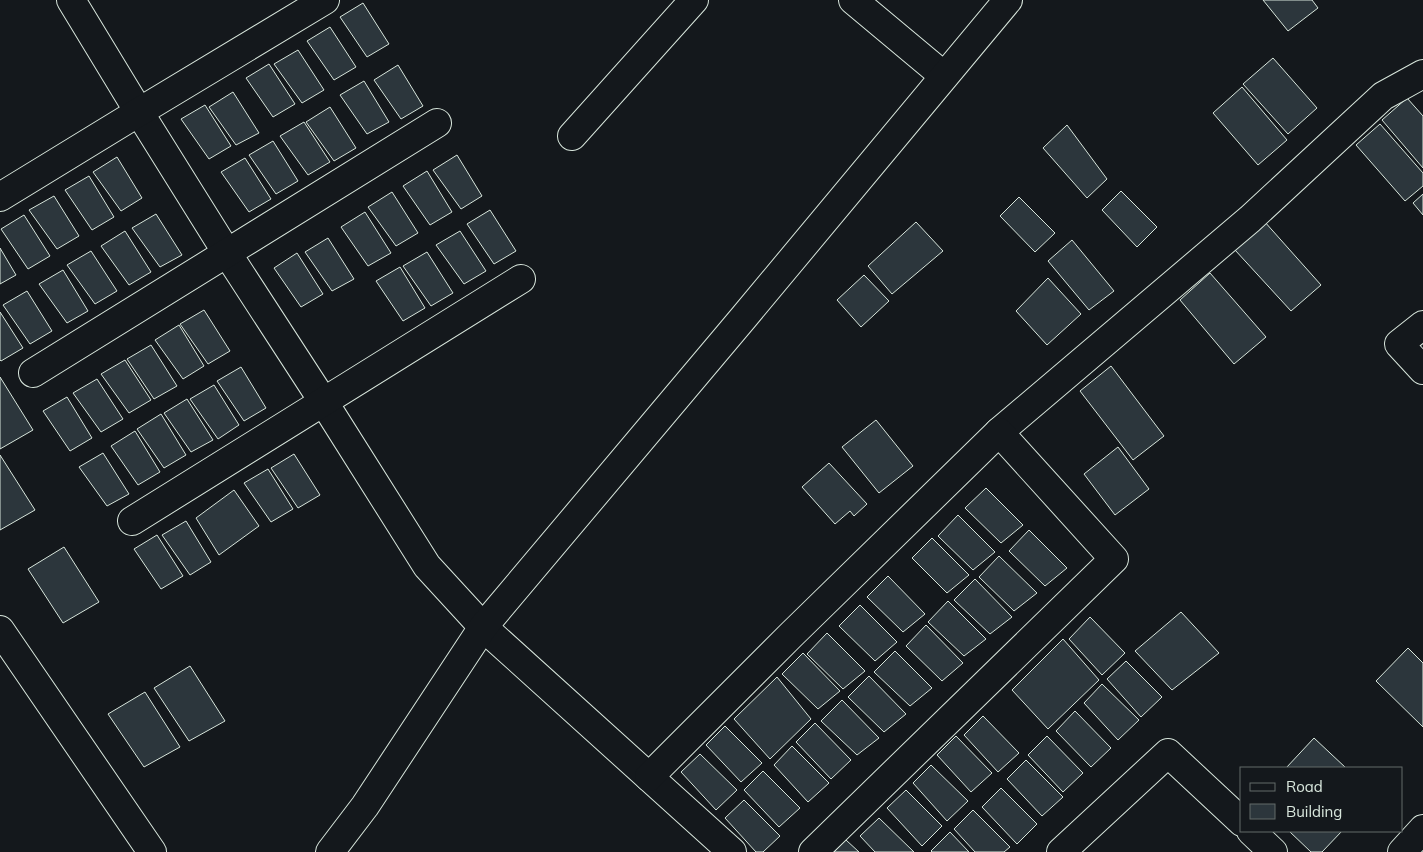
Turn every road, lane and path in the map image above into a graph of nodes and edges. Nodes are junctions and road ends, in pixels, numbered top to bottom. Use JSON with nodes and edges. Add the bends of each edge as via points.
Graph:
{"nodes":[{"id":1,"x":71,"y":0,"type":"edge"},
{"id":2,"x":325,"y":0,"type":"edge"},
{"id":3,"x":694,"y":0,"type":"edge"},
{"id":4,"x":853,"y":0,"type":"edge"},
{"id":5,"x":1008,"y":0,"type":"edge"},
{"id":6,"x":1423,"y":74,"type":"edge"},
{"id":7,"x":944,"y":76,"type":"junction"},
{"id":8,"x":139,"y":112,"type":"junction"},
{"id":9,"x":437,"y":124,"type":"dead end"},
{"id":10,"x":572,"y":136,"type":"dead end"},
{"id":11,"x":0,"y":197,"type":"edge"},
{"id":12,"x":227,"y":253,"type":"junction"},
{"id":13,"x":521,"y":279,"type":"dead end"},
{"id":14,"x":1423,"y":326,"type":"edge"},
{"id":15,"x":1423,"y":370,"type":"edge"},
{"id":16,"x":33,"y":373,"type":"dead end"},
{"id":17,"x":323,"y":401,"type":"junction"},
{"id":18,"x":999,"y":432,"type":"junction"},
{"id":19,"x":132,"y":521,"type":"dead end"},
{"id":20,"x":483,"y":627,"type":"junction"},
{"id":21,"x":0,"y":630,"type":"edge"},
{"id":22,"x":649,"y":777,"type":"junction"},
{"id":23,"x":1240,"y":820,"type":"edge"},
{"id":24,"x":1423,"y":829,"type":"edge"},
{"id":25,"x":1252,"y":832,"type":"edge"},
{"id":26,"x":152,"y":852,"type":"edge"},
{"id":27,"x":330,"y":852,"type":"edge"},
{"id":28,"x":732,"y":852,"type":"edge"},
{"id":29,"x":813,"y":852,"type":"edge"},
{"id":30,"x":1061,"y":852,"type":"edge"},
{"id":31,"x":1273,"y":852,"type":"edge"},
{"id":32,"x":1402,"y":852,"type":"edge"}],
"edges":[{"from":1,"to":8,"type":"street"},
{"from":2,"to":8,"type":"street"},
{"from":3,"to":10,"type":"street"},
{"from":4,"to":7,"type":"street"},
{"from":5,"to":7,"type":"street"},
{"from":6,"to":18,"type":"street","via":[[1382,96],[1250,219]]},
{"from":7,"to":20,"type":"street"},
{"from":8,"to":11,"type":"street"},
{"from":8,"to":12,"type":"street"},
{"from":9,"to":12,"type":"street"},
{"from":12,"to":16,"type":"street"},
{"from":12,"to":17,"type":"street"},
{"from":13,"to":17,"type":"street"},
{"from":14,"to":15,"type":"street","via":[[1399,344]]},
{"from":17,"to":19,"type":"street"},
{"from":17,"to":20,"type":"street","via":[[427,566]]},
{"from":18,"to":22,"type":"street"},
{"from":18,"to":29,"type":"street","via":[[1114,559]]},
{"from":20,"to":22,"type":"street"},
{"from":20,"to":27,"type":"street","via":[[365,806]]},
{"from":21,"to":26,"type":"street"},
{"from":22,"to":28,"type":"street"},
{"from":23,"to":30,"type":"street","via":[[1168,753]]},
{"from":24,"to":32,"type":"street"},
{"from":25,"to":31,"type":"street"}]}
